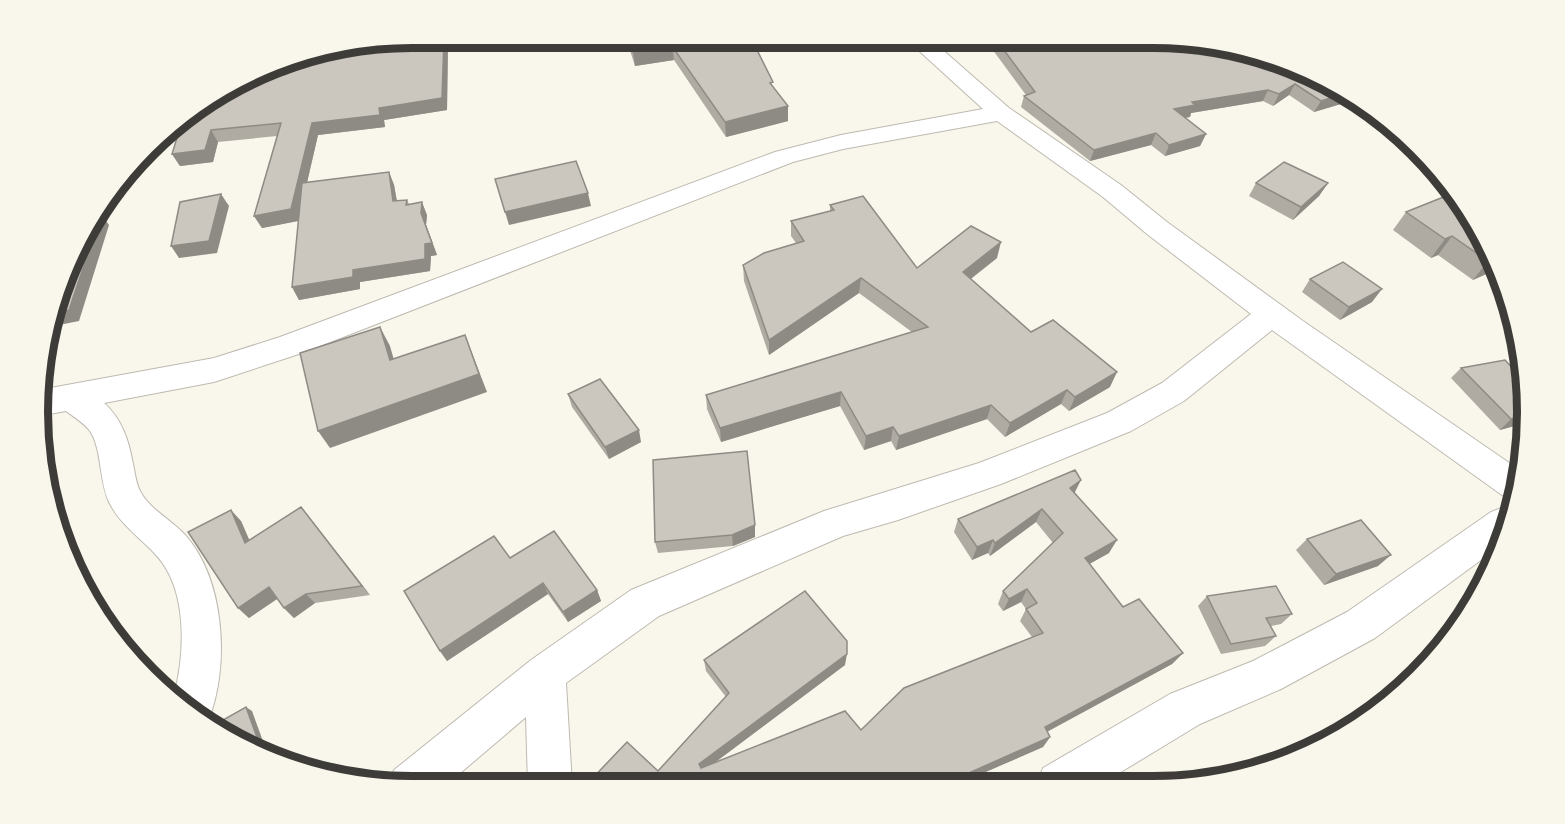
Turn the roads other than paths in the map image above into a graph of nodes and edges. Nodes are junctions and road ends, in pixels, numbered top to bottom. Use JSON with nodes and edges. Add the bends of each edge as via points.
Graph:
{"nodes":[{"id":1,"x":927,"y":48,"type":"edge"},
{"id":2,"x":1001,"y":113,"type":"junction"},
{"id":3,"x":1272,"y":314,"type":"junction"},
{"id":4,"x":58,"y":400,"type":"edge"},
{"id":5,"x":1510,"y":482,"type":"edge"},
{"id":6,"x":1499,"y":527,"type":"edge"},
{"id":7,"x":545,"y":674,"type":"junction"},
{"id":8,"x":194,"y":703,"type":"edge"},
{"id":9,"x":422,"y":776,"type":"edge"},
{"id":10,"x":550,"y":776,"type":"edge"},
{"id":11,"x":1072,"y":776,"type":"edge"}],
"edges":[{"from":1,"to":2,"type":"street"},
{"from":2,"to":3,"type":"street","via":[[1112,191]]},
{"from":2,"to":4,"type":"street","via":[[841,142],[784,157],[291,345],[214,370]]},
{"from":3,"to":5,"type":"street"},
{"from":3,"to":7,"type":"street","via":[[1173,392],[1119,422],[989,474],[837,522],[645,603]]},
{"from":4,"to":8,"type":"street","via":[[104,425],[126,499],[177,552],[191,579],[202,640],[200,680]]},
{"from":6,"to":11,"type":"street","via":[[1361,625],[1267,675],[1185,709]]},
{"from":7,"to":9,"type":"street"},
{"from":7,"to":10,"type":"street"}]}
